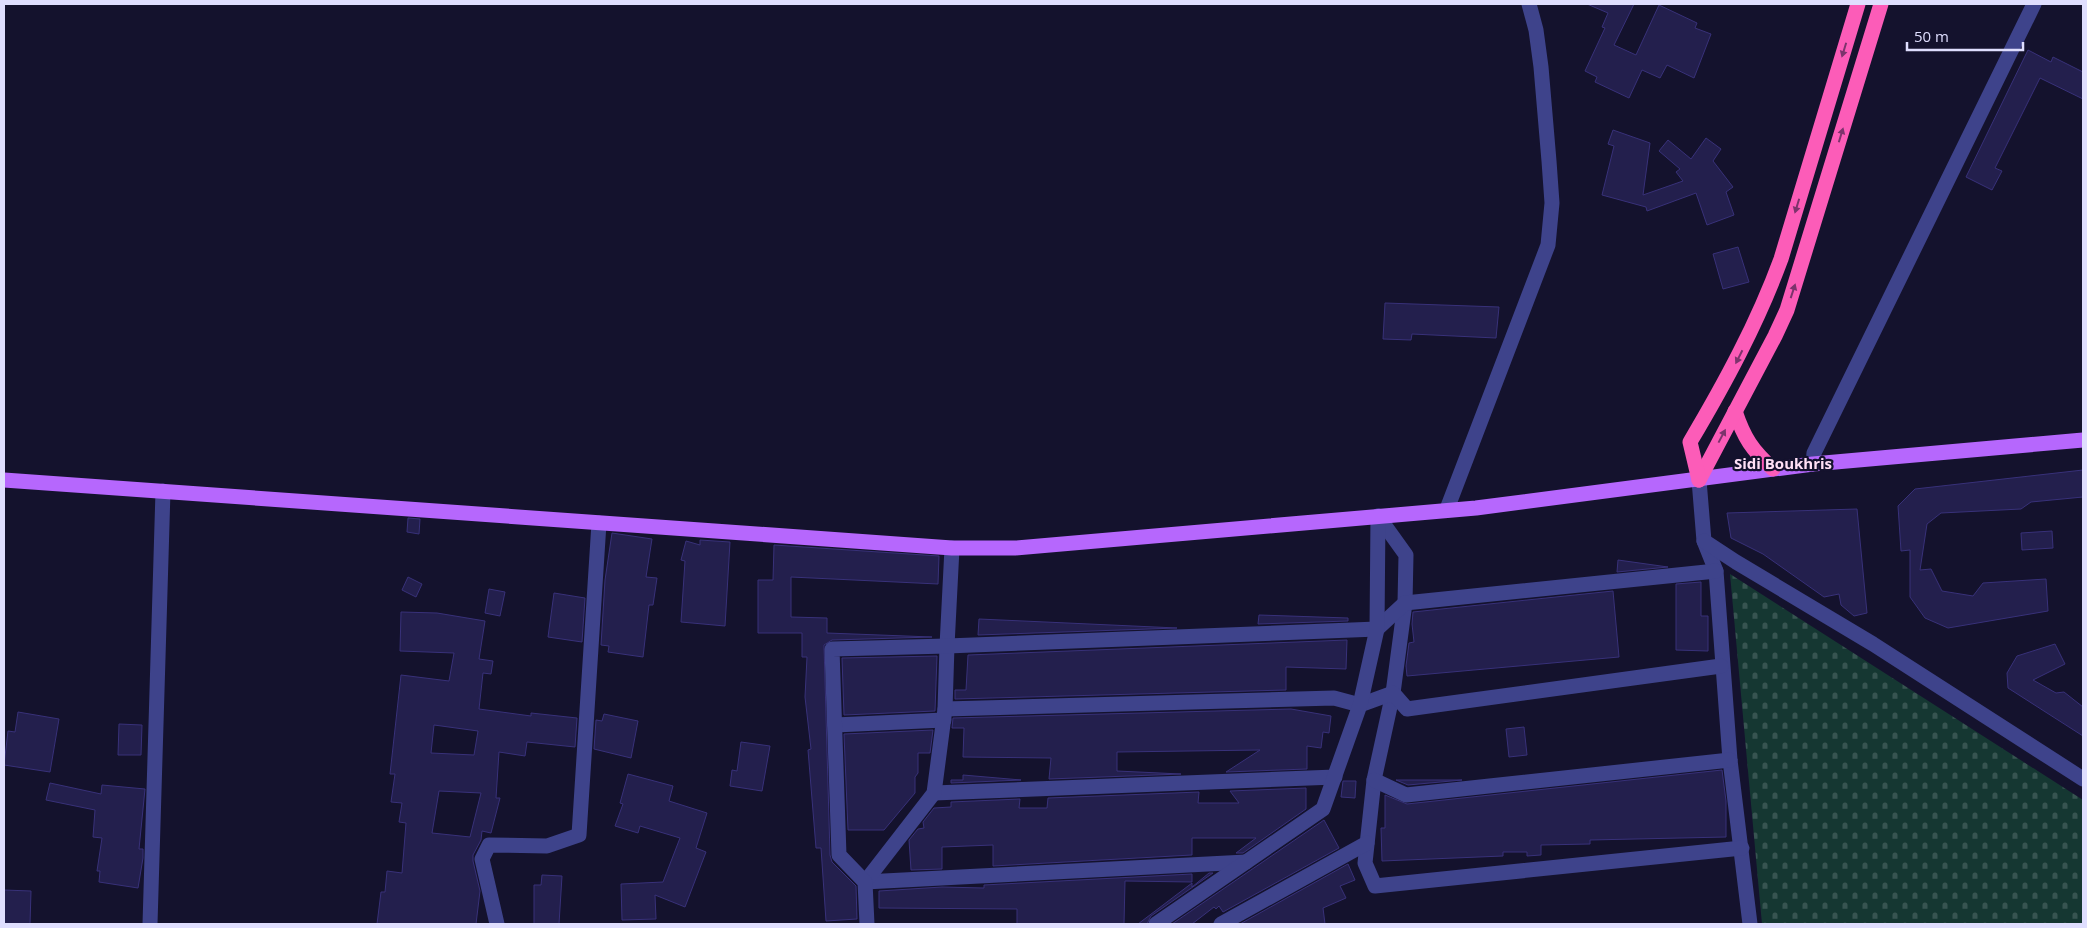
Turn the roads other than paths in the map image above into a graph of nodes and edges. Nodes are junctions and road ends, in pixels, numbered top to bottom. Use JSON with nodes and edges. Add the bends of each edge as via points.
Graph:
{"nodes":[{"id":1,"x":1528,"y":4,"type":"edge"},
{"id":2,"x":1858,"y":4,"type":"edge"},
{"id":3,"x":1881,"y":4,"type":"edge"},
{"id":4,"x":2034,"y":4,"type":"edge"},
{"id":5,"x":1735,"y":411,"type":"junction"},
{"id":6,"x":2083,"y":440,"type":"edge"},
{"id":7,"x":1813,"y":464,"type":"junction"},
{"id":8,"x":1773,"y":469,"type":"junction"},
{"id":9,"x":4,"y":480,"type":"edge"},
{"id":10,"x":1699,"y":480,"type":"junction"},
{"id":11,"x":163,"y":491,"type":"junction"},
{"id":12,"x":1447,"y":509,"type":"junction"},
{"id":13,"x":1378,"y":516,"type":"junction"},
{"id":14,"x":599,"y":523,"type":"junction"},
{"id":15,"x":1704,"y":541,"type":"junction"},
{"id":16,"x":952,"y":548,"type":"junction"},
{"id":17,"x":1716,"y":571,"type":"junction"},
{"id":18,"x":1405,"y":603,"type":"junction"},
{"id":19,"x":1376,"y":629,"type":"junction"},
{"id":20,"x":946,"y":646,"type":"junction"},
{"id":21,"x":1721,"y":666,"type":"junction"},
{"id":22,"x":1393,"y":693,"type":"junction"},
{"id":23,"x":1360,"y":705,"type":"junction"},
{"id":24,"x":945,"y":714,"type":"junction"},
{"id":25,"x":835,"y":725,"type":"junction"},
{"id":26,"x":1730,"y":760,"type":"junction"},
{"id":27,"x":1334,"y":777,"type":"junction"},
{"id":28,"x":2083,"y":779,"type":"edge"},
{"id":29,"x":1374,"y":780,"type":"junction"},
{"id":30,"x":934,"y":793,"type":"junction"},
{"id":31,"x":1367,"y":843,"type":"junction"},
{"id":32,"x":1742,"y":848,"type":"junction"},
{"id":33,"x":1246,"y":862,"type":"junction"},
{"id":34,"x":865,"y":882,"type":"junction"},
{"id":35,"x":150,"y":924,"type":"edge"},
{"id":36,"x":497,"y":924,"type":"edge"},
{"id":37,"x":867,"y":924,"type":"edge"},
{"id":38,"x":1156,"y":924,"type":"edge"},
{"id":39,"x":1221,"y":924,"type":"edge"},
{"id":40,"x":1750,"y":924,"type":"edge"}],
"edges":[{"from":1,"to":12,"type":"street","via":[[1536,30],[1541,67],[1550,169],[1552,203],[1548,245]]},
{"from":2,"to":10,"type":"highway","one_way":true,"via":[[1766,300],[1739,357],[1690,442]]},
{"from":5,"to":3,"type":"highway","one_way":true,"via":[[1787,310]]},
{"from":4,"to":7,"type":"street","via":[[1814,454]]},
{"from":5,"to":8,"type":"highway","via":[[1746,440]]},
{"from":10,"to":5,"type":"highway","one_way":true},
{"from":6,"to":7,"type":"main road"},
{"from":7,"to":8,"type":"main road"},
{"from":8,"to":10,"type":"main road"},
{"from":9,"to":11,"type":"main road"},
{"from":10,"to":12,"type":"main road"},
{"from":10,"to":15,"type":"street"},
{"from":11,"to":14,"type":"main road"},
{"from":11,"to":35,"type":"street"},
{"from":12,"to":13,"type":"main road"},
{"from":13,"to":16,"type":"main road","via":[[1015,548]]},
{"from":13,"to":18,"type":"street","via":[[1406,555]]},
{"from":13,"to":19,"type":"street"},
{"from":14,"to":16,"type":"main road"},
{"from":14,"to":36,"type":"street","via":[[579,835],[548,846],[488,845],[482,859]]},
{"from":15,"to":17,"type":"street"},
{"from":15,"to":28,"type":"street","via":[[1873,644]]},
{"from":16,"to":20,"type":"street"},
{"from":17,"to":18,"type":"street"},
{"from":17,"to":21,"type":"street"},
{"from":18,"to":19,"type":"street"},
{"from":18,"to":22,"type":"street"},
{"from":19,"to":20,"type":"street"},
{"from":19,"to":23,"type":"street"},
{"from":20,"to":24,"type":"street"},
{"from":20,"to":25,"type":"street","via":[[832,649]]},
{"from":21,"to":22,"type":"street","via":[[1407,709]]},
{"from":21,"to":26,"type":"street"},
{"from":22,"to":23,"type":"street"},
{"from":22,"to":29,"type":"street"},
{"from":23,"to":24,"type":"street","via":[[1334,698]]},
{"from":23,"to":27,"type":"street"},
{"from":24,"to":25,"type":"street"},
{"from":24,"to":30,"type":"street"},
{"from":25,"to":34,"type":"street","via":[[839,855]]},
{"from":26,"to":29,"type":"street","via":[[1406,795]]},
{"from":26,"to":32,"type":"street"},
{"from":27,"to":30,"type":"street"},
{"from":27,"to":33,"type":"street","via":[[1323,809]]},
{"from":29,"to":31,"type":"street"},
{"from":30,"to":34,"type":"street"},
{"from":31,"to":32,"type":"street","via":[[1365,863],[1375,886]]},
{"from":31,"to":39,"type":"street"},
{"from":32,"to":40,"type":"street"},
{"from":33,"to":34,"type":"street"},
{"from":33,"to":38,"type":"street"},
{"from":34,"to":37,"type":"street"}]}
